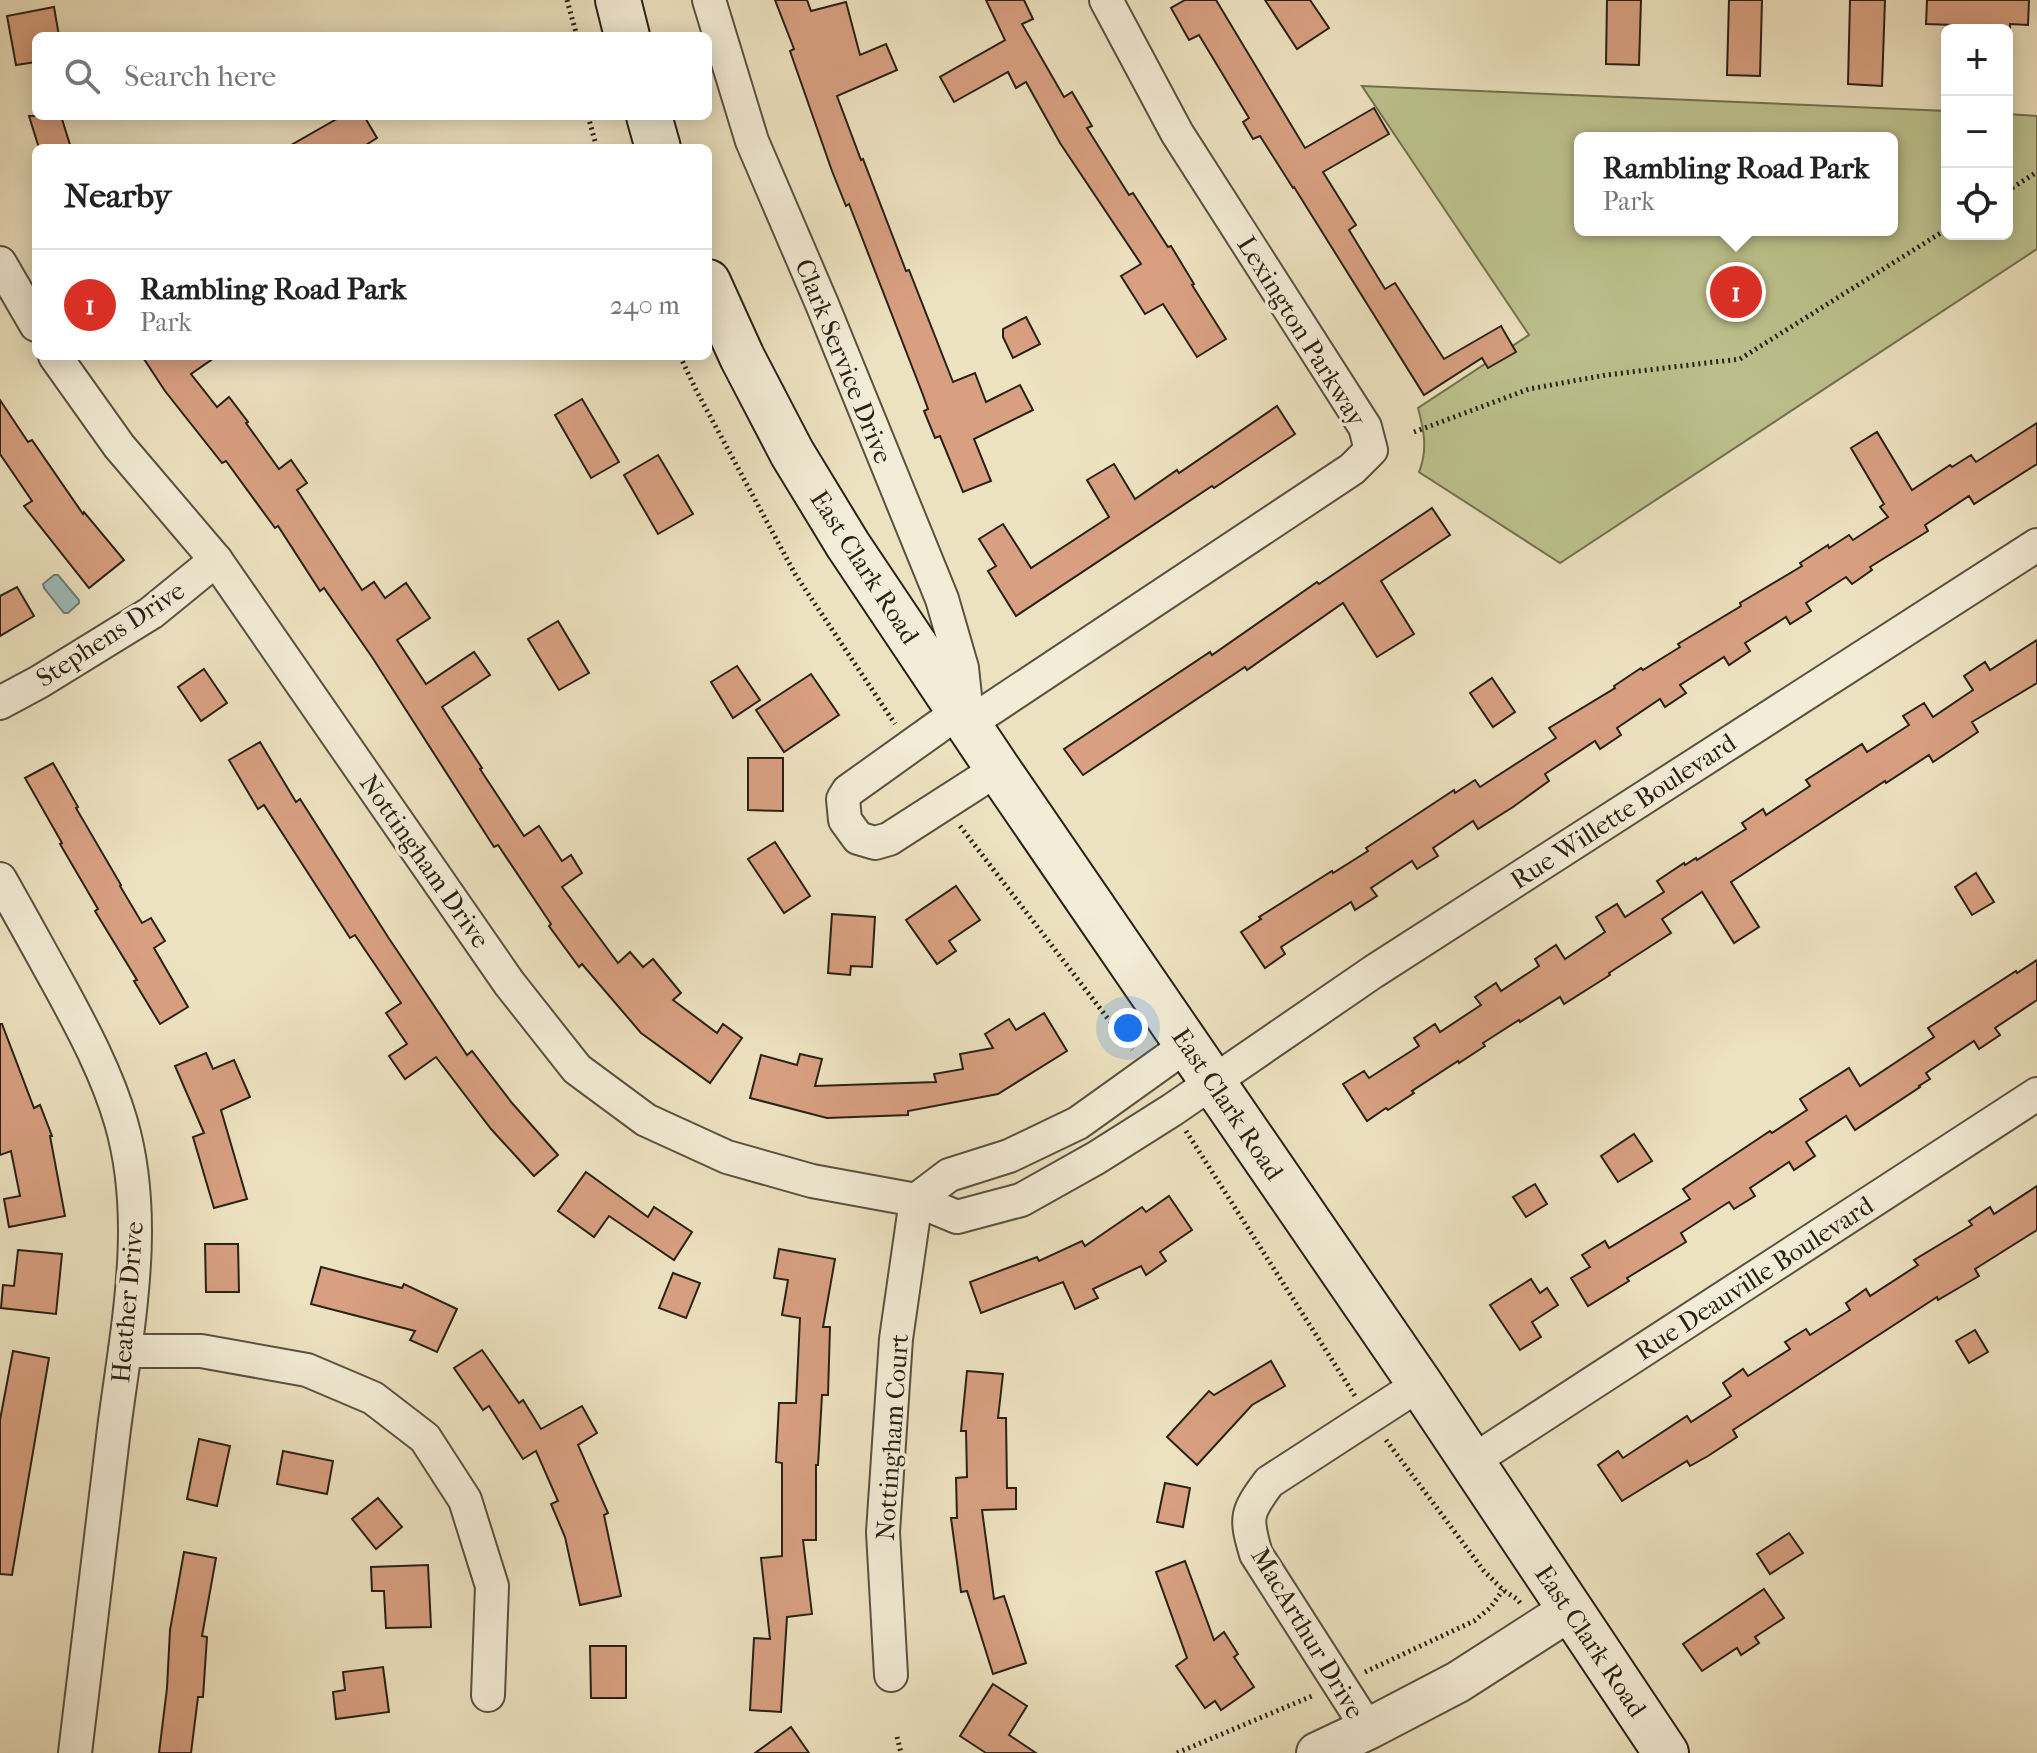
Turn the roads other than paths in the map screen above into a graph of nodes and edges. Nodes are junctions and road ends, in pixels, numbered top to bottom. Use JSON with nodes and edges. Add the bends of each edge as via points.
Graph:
{"nodes":[{"id":1,"x":618,"y":0,"type":"edge"},
{"id":2,"x":709,"y":0,"type":"edge"},
{"id":3,"x":1106,"y":0,"type":"edge"},
{"id":4,"x":626,"y":32,"type":"edge"},
{"id":5,"x":650,"y":120,"type":"edge"},
{"id":6,"x":657,"y":144,"type":"edge"},
{"id":7,"x":2,"y":272,"type":"edge"},
{"id":8,"x":712,"y":291,"type":"edge"},
{"id":9,"x":32,"y":319,"type":"edge"},
{"id":10,"x":58,"y":360,"type":"edge"},
{"id":11,"x":2037,"y":545,"type":"edge"},
{"id":12,"x":216,"y":560,"type":"junction"},
{"id":13,"x":0,"y":703,"type":"edge"},
{"id":14,"x":964,"y":718,"type":"junction"},
{"id":15,"x":998,"y":769,"type":"junction"},
{"id":16,"x":0,"y":879,"type":"edge"},
{"id":17,"x":1187,"y":1045,"type":"junction"},
{"id":18,"x":1213,"y":1083,"type":"junction"},
{"id":19,"x":2037,"y":1094,"type":"edge"},
{"id":20,"x":916,"y":1200,"type":"junction"},
{"id":21,"x":125,"y":1351,"type":"junction"},
{"id":22,"x":1420,"y":1384,"type":"junction"},
{"id":23,"x":1471,"y":1462,"type":"junction"},
{"id":24,"x":1570,"y":1610,"type":"junction"},
{"id":25,"x":891,"y":1675,"type":"dead end"},
{"id":26,"x":488,"y":1695,"type":"dead end"},
{"id":27,"x":1368,"y":1729,"type":"junction"},
{"id":28,"x":75,"y":1753,"type":"edge"},
{"id":29,"x":1317,"y":1753,"type":"edge"},
{"id":30,"x":1666,"y":1753,"type":"edge"}],
"edges":[{"from":1,"to":4,"type":"main road"},
{"from":2,"to":14,"type":"street","name":"Clark Service Drive","via":[[752,141],[942,599],[962,668]]},
{"from":3,"to":14,"type":"street","name":"Lexington Parkway","via":[[1177,133],[1365,427],[1371,450],[1352,469]]},
{"from":5,"to":6,"type":"main road"},
{"from":7,"to":9,"type":"street"},
{"from":8,"to":14,"type":"main road","name":"East Clark Road","via":[[792,453]]},
{"from":10,"to":12,"type":"street","name":"Nottingham Drive","via":[[119,446]]},
{"from":11,"to":18,"type":"street","name":"Rue Willette Boulevard","via":[[1373,972]]},
{"from":12,"to":13,"type":"street","name":"Stephens Drive","via":[[151,613]]},
{"from":12,"to":20,"type":"street","name":"Nottingham Drive","via":[[509,983],[577,1069],[646,1120],[727,1157],[812,1181]]},
{"from":14,"to":15,"type":"main road","name":"East Clark Road"},
{"from":14,"to":15,"type":"street","via":[[848,791],[843,799],[845,820],[858,838],[875,843],[889,839]]},
{"from":15,"to":17,"type":"main road","name":"East Clark Road"},
{"from":16,"to":21,"type":"street","name":"Heather Drive","via":[[83,1029],[122,1125],[135,1212]]},
{"from":17,"to":18,"type":"main road","name":"East Clark Road"},
{"from":17,"to":20,"type":"street","via":[[1078,1123],[1009,1156],[949,1175]]},
{"from":18,"to":20,"type":"street","name":"Nottingham Drive","via":[[1021,1200],[957,1217]]},
{"from":18,"to":22,"type":"main road","name":"East Clark Road"},
{"from":19,"to":23,"type":"street","name":"Rue Deauville Boulevard"},
{"from":20,"to":25,"type":"street","name":"Nottingham Court","via":[[896,1339],[883,1532]]},
{"from":21,"to":26,"type":"street","via":[[201,1351],[307,1370],[373,1398],[425,1438],[465,1500],[492,1586]]},
{"from":21,"to":28,"type":"street","name":"Heather Drive"},
{"from":22,"to":23,"type":"main road","name":"East Clark Road"},
{"from":22,"to":27,"type":"street","name":"MacArthur Drive","via":[[1269,1482],[1252,1504],[1248,1528],[1256,1554]]},
{"from":23,"to":24,"type":"main road","name":"East Clark Road"},
{"from":24,"to":27,"type":"street","via":[[1458,1682]]},
{"from":24,"to":30,"type":"main road","name":"East Clark Road"},
{"from":27,"to":29,"type":"street"}]}
